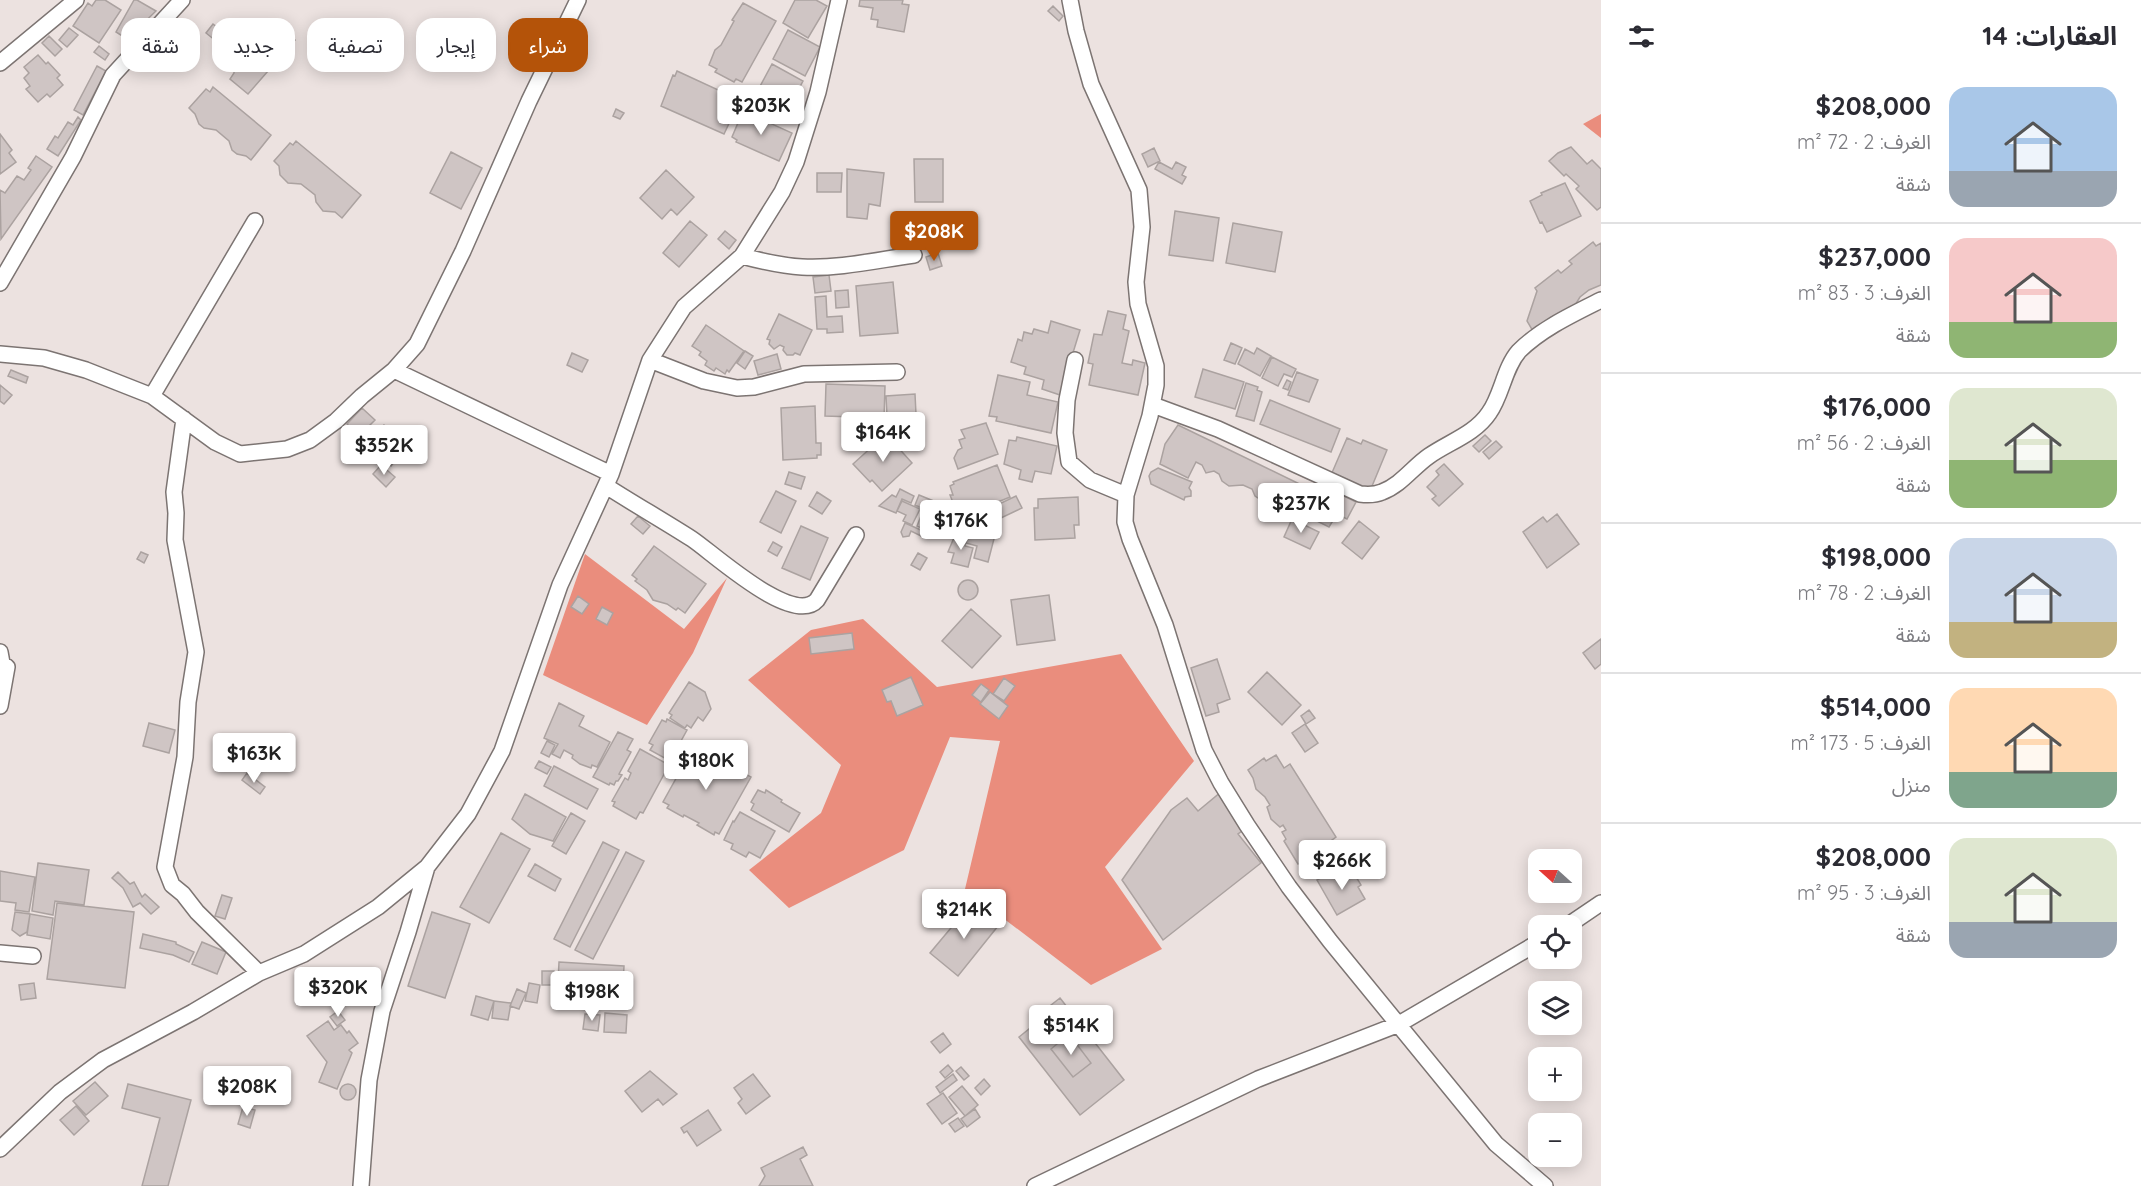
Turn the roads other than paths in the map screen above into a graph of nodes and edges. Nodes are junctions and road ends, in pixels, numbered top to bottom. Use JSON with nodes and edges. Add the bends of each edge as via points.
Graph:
{"nodes":[{"id":1,"x":76,"y":0,"type":"edge"},
{"id":2,"x":182,"y":0,"type":"edge"},
{"id":3,"x":578,"y":0,"type":"edge"},
{"id":4,"x":839,"y":0,"type":"edge"},
{"id":5,"x":1070,"y":0,"type":"edge"},
{"id":6,"x":0,"y":63,"type":"edge"},
{"id":7,"x":255,"y":221,"type":"dead end"},
{"id":8,"x":914,"y":255,"type":"dead end"},
{"id":9,"x":742,"y":256,"type":"junction"},
{"id":10,"x":0,"y":283,"type":"edge"},
{"id":11,"x":1601,"y":300,"type":"edge"},
{"id":12,"x":0,"y":354,"type":"edge"},
{"id":13,"x":650,"y":360,"type":"junction"},
{"id":14,"x":1076,"y":360,"type":"dead end"},
{"id":15,"x":394,"y":370,"type":"junction"},
{"id":16,"x":897,"y":372,"type":"dead end"},
{"id":17,"x":152,"y":396,"type":"junction"},
{"id":18,"x":1153,"y":405,"type":"junction"},
{"id":19,"x":184,"y":419,"type":"junction"},
{"id":20,"x":609,"y":480,"type":"junction"},
{"id":21,"x":1126,"y":495,"type":"junction"},
{"id":22,"x":856,"y":535,"type":"dead end"},
{"id":23,"x":1,"y":659,"type":"edge"},
{"id":24,"x":0,"y":706,"type":"edge"},
{"id":25,"x":427,"y":867,"type":"junction"},
{"id":26,"x":1601,"y":903,"type":"edge"},
{"id":27,"x":1582,"y":916,"type":"edge"},
{"id":28,"x":1528,"y":948,"type":"edge"},
{"id":29,"x":0,"y":953,"type":"edge"},
{"id":30,"x":33,"y":956,"type":"dead end"},
{"id":31,"x":259,"y":973,"type":"junction"},
{"id":32,"x":1399,"y":1024,"type":"junction"},
{"id":33,"x":0,"y":1149,"type":"edge"},
{"id":34,"x":361,"y":1186,"type":"edge"},
{"id":35,"x":1035,"y":1186,"type":"edge"},
{"id":36,"x":1545,"y":1186,"type":"edge"}],
"edges":[{"from":1,"to":6,"type":"street"},
{"from":2,"to":10,"type":"street","via":[[114,75]]},
{"from":3,"to":15,"type":"street","via":[[433,313],[417,344]]},
{"from":4,"to":9,"type":"street","via":[[818,92],[796,162]]},
{"from":5,"to":18,"type":"street","via":[[1091,84],[1139,189],[1142,227],[1136,282],[1138,304],[1156,366]]},
{"from":7,"to":17,"type":"street"},
{"from":8,"to":9,"type":"street","via":[[802,267]]},
{"from":9,"to":13,"type":"street","via":[[684,308]]},
{"from":11,"to":18,"type":"street","via":[[1556,324],[1517,354],[1488,416],[1475,428],[1432,454],[1396,485],[1371,495],[1360,494],[1218,429]]},
{"from":12,"to":17,"type":"street","via":[[44,358]]},
{"from":13,"to":16,"type":"street","via":[[704,381],[737,388],[804,374]]},
{"from":13,"to":20,"type":"street"},
{"from":14,"to":21,"type":"street","via":[[1067,400],[1065,433],[1069,462],[1090,480]]},
{"from":15,"to":19,"type":"street","via":[[319,434],[287,449],[240,454],[215,442]]},
{"from":15,"to":20,"type":"street"},
{"from":17,"to":19,"type":"street"},
{"from":18,"to":21,"type":"street"},
{"from":19,"to":31,"type":"street","via":[[174,492],[174,540],[196,652],[185,757],[165,867],[172,885]]},
{"from":20,"to":22,"type":"street","via":[[761,591],[805,606],[817,600]]},
{"from":20,"to":25,"type":"street","via":[[560,585],[502,752],[468,814]]},
{"from":21,"to":32,"type":"street","via":[[1125,522],[1130,539],[1165,625],[1204,750],[1221,783],[1289,887]]},
{"from":23,"to":24,"type":"street","via":[[7,674]]},
{"from":25,"to":31,"type":"street","via":[[350,925],[304,954]]},
{"from":25,"to":34,"type":"street","via":[[382,1011],[369,1080]]},
{"from":26,"to":27,"type":"street"},
{"from":28,"to":32,"type":"street"},
{"from":29,"to":30,"type":"street"},
{"from":31,"to":33,"type":"street","via":[[94,1066],[60,1092]]},
{"from":32,"to":35,"type":"street","via":[[1258,1079]]},
{"from":32,"to":36,"type":"street","via":[[1496,1144]]}]}
